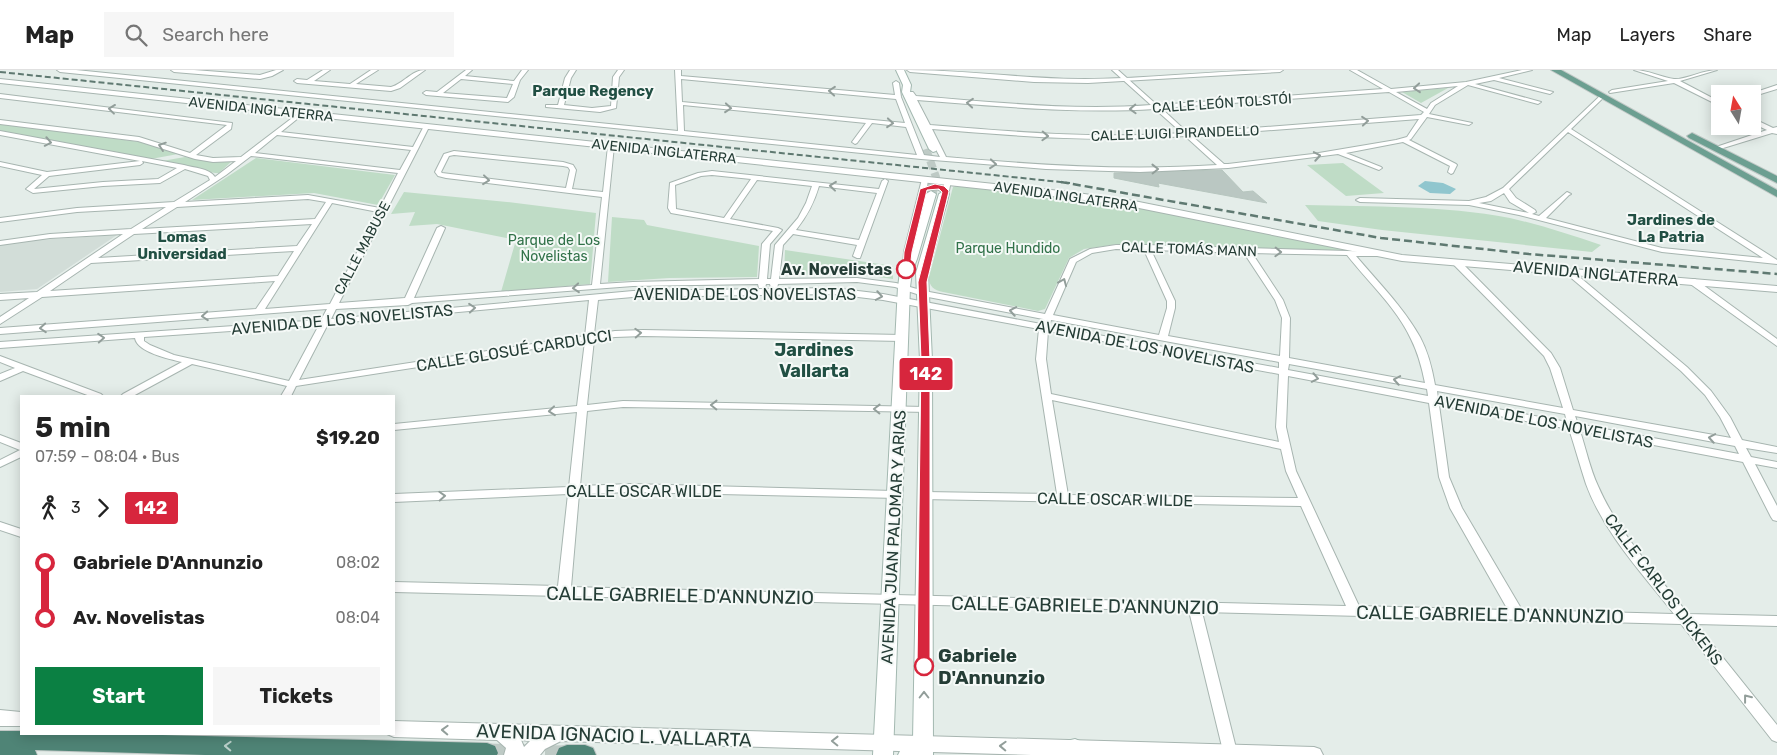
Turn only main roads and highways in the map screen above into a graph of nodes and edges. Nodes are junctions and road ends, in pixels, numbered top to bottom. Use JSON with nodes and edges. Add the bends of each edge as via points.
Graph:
{"nodes":[{"id":1,"x":900,"y":70,"type":"edge"},
{"id":2,"x":1555,"y":70,"type":"edge"},
{"id":3,"x":1567,"y":70,"type":"edge"},
{"id":4,"x":1573,"y":70,"type":"edge"},
{"id":5,"x":895,"y":80,"type":"road end"},
{"id":6,"x":1612,"y":92,"type":"junction"},
{"id":7,"x":1655,"y":126,"type":"junction"},
{"id":8,"x":1671,"y":126,"type":"junction"},
{"id":9,"x":1777,"y":180,"type":"edge"},
{"id":10,"x":1777,"y":186,"type":"edge"},
{"id":11,"x":927,"y":192,"type":"tunnel mouth"},
{"id":12,"x":945,"y":192,"type":"tunnel mouth"},
{"id":13,"x":1777,"y":194,"type":"edge"},
{"id":14,"x":1777,"y":199,"type":"edge"},
{"id":15,"x":0,"y":740,"type":"edge"},
{"id":16,"x":563,"y":744,"type":"edge"},
{"id":17,"x":884,"y":749,"type":"edge"},
{"id":18,"x":1087,"y":750,"type":"edge"},
{"id":19,"x":918,"y":751,"type":"edge"},
{"id":20,"x":487,"y":753,"type":"dead end"},
{"id":21,"x":0,"y":754,"type":"edge"},
{"id":22,"x":26,"y":755,"type":"edge"},
{"id":23,"x":585,"y":755,"type":"edge"},
{"id":24,"x":1040,"y":755,"type":"edge"}],
"edges":[{"from":1,"to":5,"type":"main road","via":[[928,151]]},
{"from":2,"to":7,"type":"main road"},
{"from":3,"to":6,"type":"main road"},
{"from":4,"to":6,"type":"main road"},
{"from":6,"to":8,"type":"main road"},
{"from":7,"to":13,"type":"main road"},
{"from":7,"to":14,"type":"main road"},
{"from":8,"to":9,"type":"main road"},
{"from":8,"to":10,"type":"main road"},
{"from":11,"to":17,"type":"main road","name":"AVENIDA JUAN PALOMAR Y ARIAS","via":[[912,259],[906,272],[904,294]]},
{"from":19,"to":12,"type":"main road","name":"AVENIDA JUAN PALOMAR Y ARIAS","one_way":true,"via":[[926,410],[923,265]]},
{"from":20,"to":15,"type":"highway","name":"AVENIDA IGNACIO L. VALLARTA","one_way":true},
{"from":16,"to":23,"type":"highway","name":"AVENIDA IGNACIO L. VALLARTA"},
{"from":18,"to":24,"type":"main road"},
{"from":21,"to":22,"type":"highway"}]}
